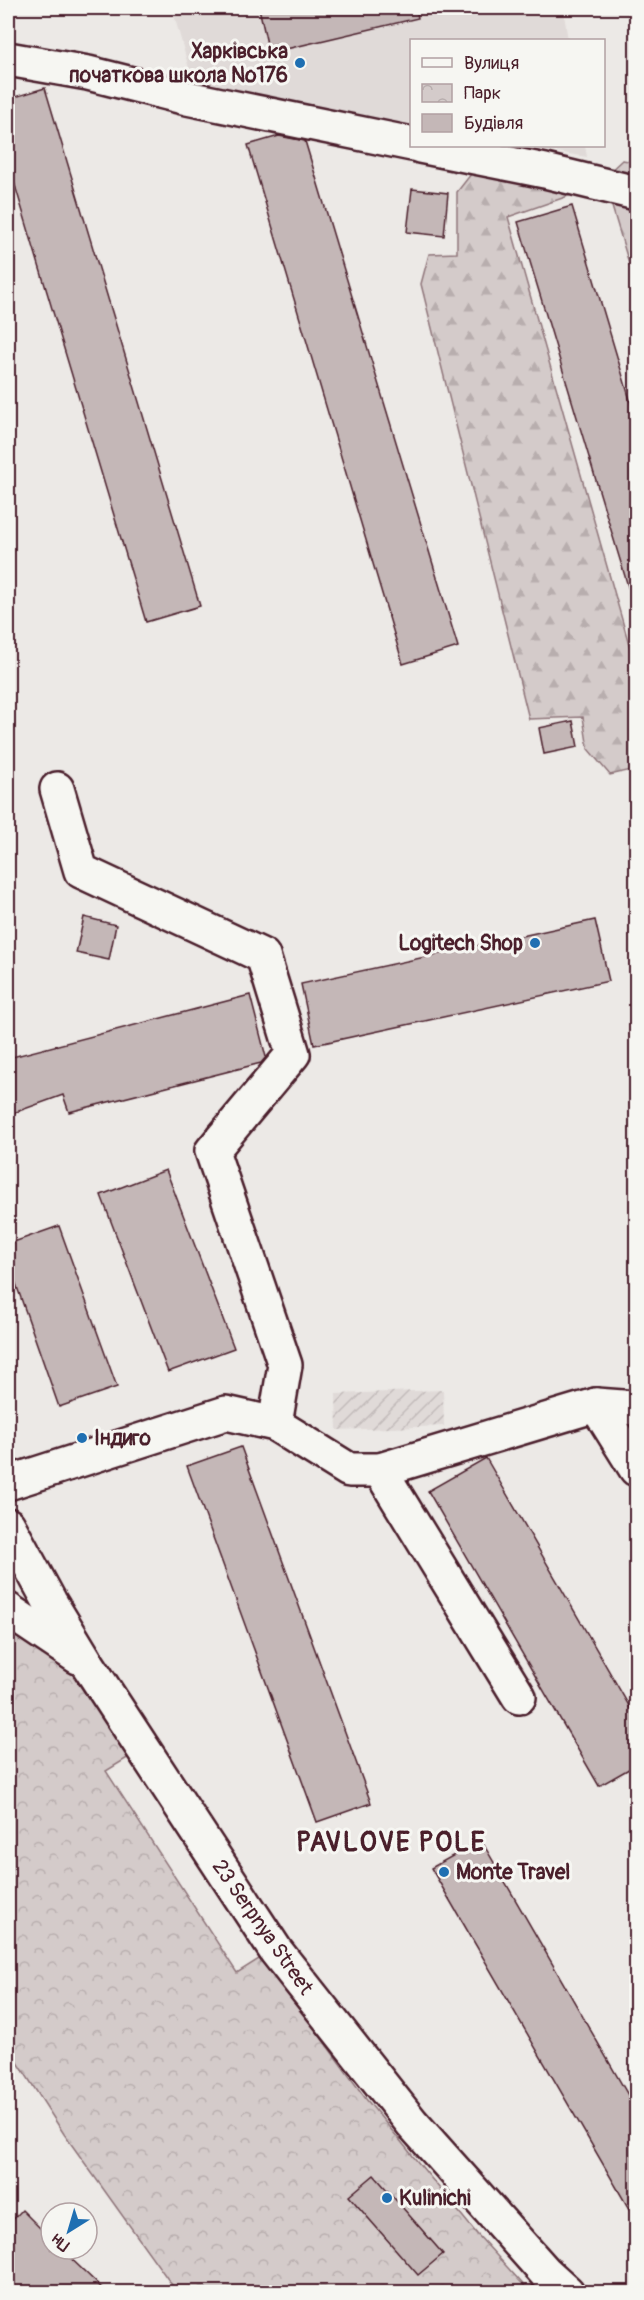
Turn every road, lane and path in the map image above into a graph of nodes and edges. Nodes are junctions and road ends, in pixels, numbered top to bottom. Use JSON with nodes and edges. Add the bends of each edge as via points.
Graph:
{"nodes":[{"id":1,"x":8,"y":59,"type":"edge"},
{"id":2,"x":410,"y":144,"type":"edge"},
{"id":3,"x":425,"y":147,"type":"edge"},
{"id":4,"x":636,"y":193,"type":"edge"},
{"id":5,"x":57,"y":789,"type":"dead end"},
{"id":6,"x":597,"y":1406,"type":"junction"},
{"id":7,"x":636,"y":1408,"type":"edge"},
{"id":8,"x":275,"y":1424,"type":"junction"},
{"id":9,"x":636,"y":1469,"type":"edge"},
{"id":10,"x":380,"y":1470,"type":"junction"},
{"id":11,"x":8,"y":1483,"type":"edge"},
{"id":12,"x":8,"y":1525,"type":"edge"},
{"id":13,"x":8,"y":1610,"type":"edge"},
{"id":14,"x":87,"y":1663,"type":"junction"},
{"id":15,"x":519,"y":1697,"type":"dead end"},
{"id":16,"x":567,"y":2292,"type":"edge"}],
"edges":[{"from":1,"to":2,"type":"street"},
{"from":3,"to":4,"type":"street"},
{"from":5,"to":8,"type":"street","via":[[81,871],[263,956],[293,1054],[212,1151],[285,1365]]},
{"from":6,"to":7,"type":"street"},
{"from":6,"to":9,"type":"street"},
{"from":6,"to":10,"type":"street"},
{"from":8,"to":10,"type":"street","via":[[349,1470]]},
{"from":8,"to":11,"type":"street","via":[[226,1413]]},
{"from":10,"to":15,"type":"street"},
{"from":12,"to":14,"type":"street","name":"23 Serpnya Street"},
{"from":13,"to":14,"type":"street"},
{"from":14,"to":16,"type":"street","name":"23 Serpnya Street","via":[[276,1951],[412,2123]]}]}
